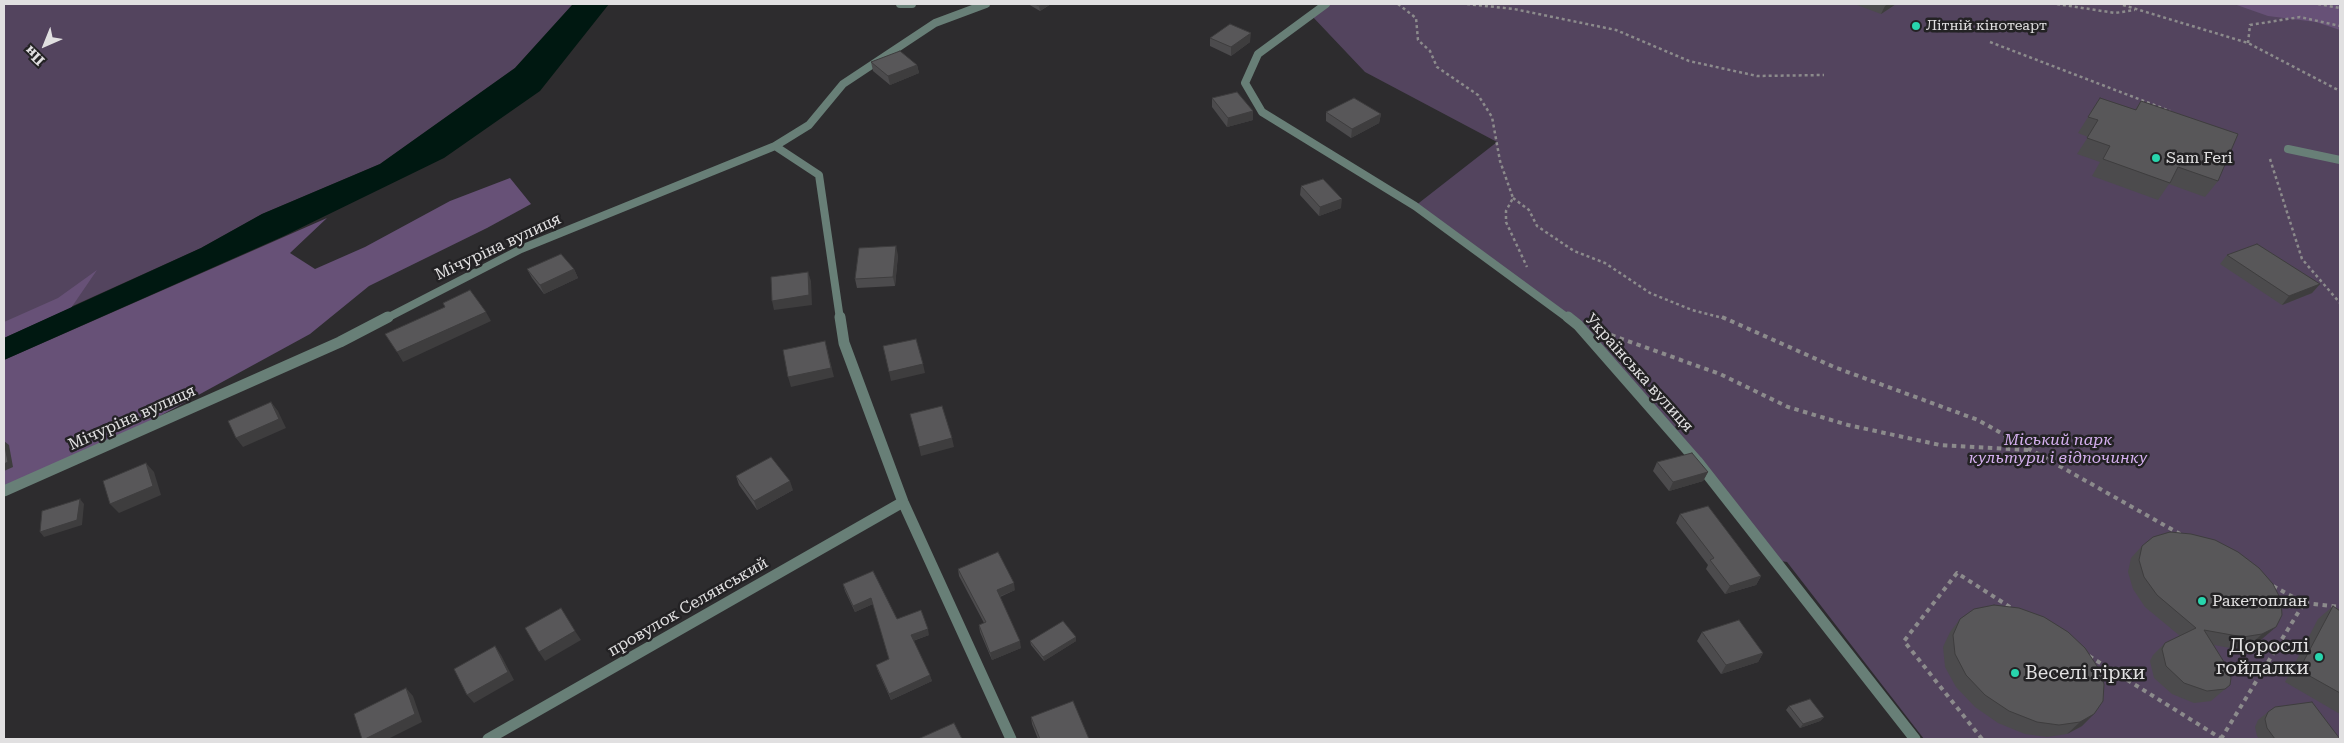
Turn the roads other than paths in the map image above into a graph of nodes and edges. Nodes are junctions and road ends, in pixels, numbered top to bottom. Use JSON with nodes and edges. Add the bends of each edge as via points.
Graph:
{"nodes":[{"id":1,"x":900,"y":4,"type":"edge"},
{"id":2,"x":912,"y":4,"type":"edge"},
{"id":3,"x":986,"y":4,"type":"edge"},
{"id":4,"x":1326,"y":4,"type":"edge"},
{"id":5,"x":776,"y":146,"type":"junction"},
{"id":6,"x":2288,"y":149,"type":"dead end"},
{"id":7,"x":2340,"y":160,"type":"edge"},
{"id":8,"x":4,"y":490,"type":"edge"},
{"id":9,"x":903,"y":502,"type":"junction"},
{"id":10,"x":488,"y":739,"type":"edge"},
{"id":11,"x":1011,"y":739,"type":"edge"},
{"id":12,"x":1915,"y":739,"type":"edge"}],
"edges":[{"from":1,"to":2,"type":"street"},
{"from":3,"to":5,"type":"street","name":"Мічуріна вулиця","via":[[935,23],[843,84],[809,125]]},
{"from":4,"to":12,"type":"street","name":"Українська вулиця","via":[[1258,54],[1246,83],[1262,112],[1415,206],[1578,325],[1697,461]]},
{"from":5,"to":8,"type":"street","name":"Мічуріна вулиця","via":[[522,249],[340,342]]},
{"from":5,"to":9,"type":"street","via":[[819,175],[844,343]]},
{"from":6,"to":7,"type":"street"},
{"from":9,"to":10,"type":"street","name":"провулок Селянський"},
{"from":9,"to":11,"type":"street"}]}
